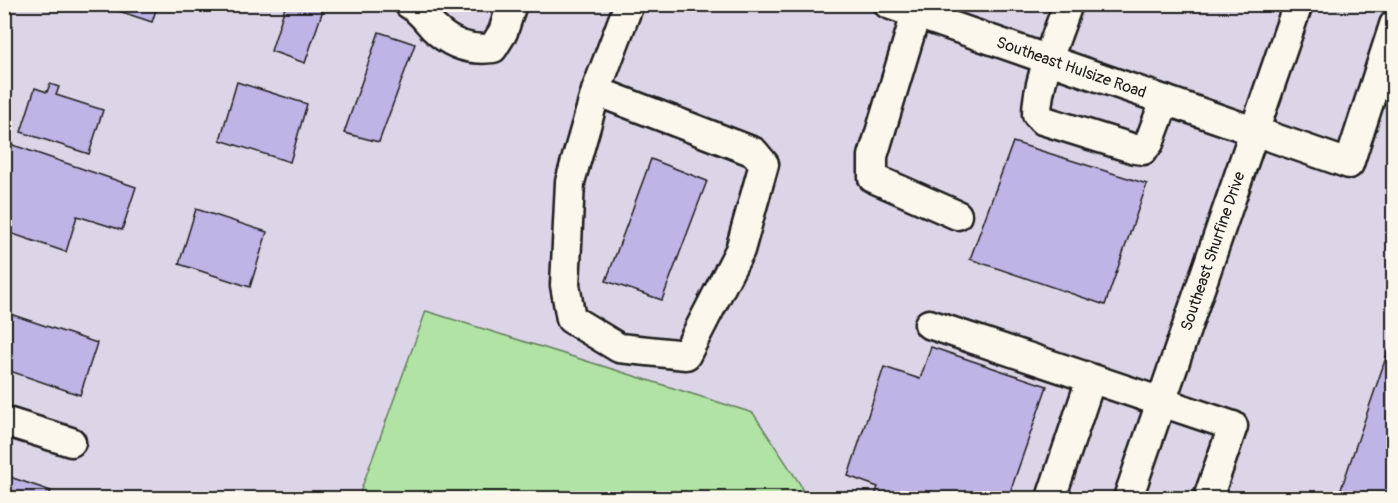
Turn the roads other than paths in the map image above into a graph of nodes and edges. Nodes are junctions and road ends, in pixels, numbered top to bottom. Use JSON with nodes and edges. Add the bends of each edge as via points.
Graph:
{"nodes":[{"id":1,"x":409,"y":4,"type":"edge"},
{"id":2,"x":512,"y":4,"type":"edge"},
{"id":3,"x":629,"y":4,"type":"edge"},
{"id":4,"x":888,"y":4,"type":"edge"},
{"id":5,"x":1068,"y":4,"type":"edge"},
{"id":6,"x":1299,"y":4,"type":"edge"},
{"id":7,"x":916,"y":14,"type":"junction"},
{"id":8,"x":1394,"y":25,"type":"edge"},
{"id":9,"x":1049,"y":60,"type":"junction"},
{"id":10,"x":596,"y":91,"type":"junction"},
{"id":11,"x":1165,"y":100,"type":"junction"},
{"id":12,"x":1255,"y":131,"type":"junction"},
{"id":13,"x":957,"y":215,"type":"dead end"},
{"id":14,"x":929,"y":324,"type":"dead end"},
{"id":15,"x":1091,"y":379,"type":"junction"},
{"id":16,"x":1161,"y":403,"type":"junction"},
{"id":17,"x":4,"y":421,"type":"edge"},
{"id":18,"x":71,"y":442,"type":"dead end"},
{"id":19,"x":1052,"y":498,"type":"edge"},
{"id":20,"x":1128,"y":498,"type":"edge"},
{"id":21,"x":1208,"y":498,"type":"edge"}],
"edges":[{"from":1,"to":2,"type":"street","via":[[451,42],[477,50],[493,48]]},
{"from":3,"to":10,"type":"street"},
{"from":4,"to":7,"type":"street","name":"Southeast Hulsize Road"},
{"from":5,"to":9,"type":"street"},
{"from":6,"to":12,"type":"street","name":"Southeast Shurfine Drive"},
{"from":7,"to":9,"type":"street","name":"Southeast Hulsize Road"},
{"from":7,"to":13,"type":"street","via":[[873,156],[873,178]]},
{"from":8,"to":12,"type":"street","name":"Southeast Hulsize Road","via":[[1349,164]]},
{"from":9,"to":11,"type":"street","name":"Southeast Hulsize Road"},
{"from":9,"to":11,"type":"street","via":[[1037,104],[1036,114],[1042,120],[1143,150]]},
{"from":10,"to":10,"type":"street","via":[[570,182],[565,285],[571,319],[619,348],[686,355],[740,250],[764,164],[754,152]]},
{"from":11,"to":12,"type":"street","name":"Southeast Hulsize Road"},
{"from":12,"to":16,"type":"street","name":"Southeast Shurfine Drive"},
{"from":14,"to":15,"type":"street"},
{"from":15,"to":16,"type":"street"},
{"from":15,"to":19,"type":"street"},
{"from":16,"to":20,"type":"street","name":"Southeast Shurfine Drive"},
{"from":16,"to":21,"type":"street","via":[[1233,426]]},
{"from":17,"to":18,"type":"street"}]}
